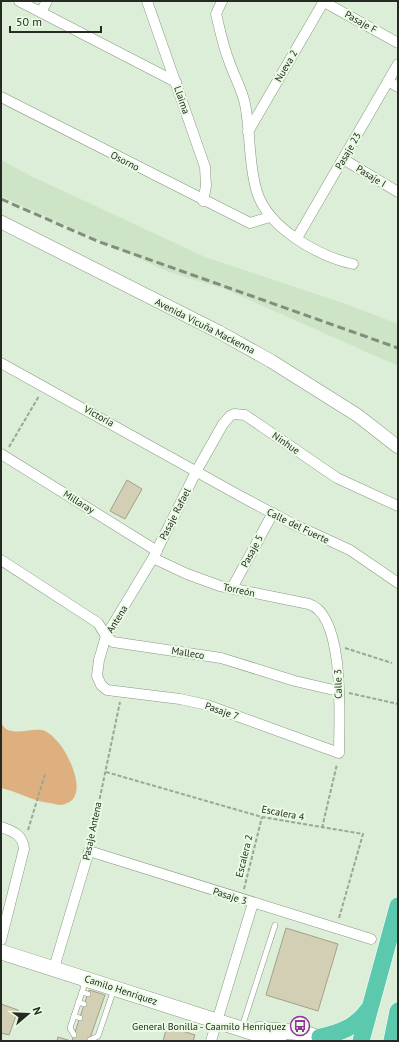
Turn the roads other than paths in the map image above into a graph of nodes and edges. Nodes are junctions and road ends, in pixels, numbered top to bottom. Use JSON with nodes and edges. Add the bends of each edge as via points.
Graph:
{"nodes":[{"id":1,"x":20,"y":1,"type":"edge"},
{"id":2,"x":47,"y":1,"type":"edge"},
{"id":3,"x":147,"y":1,"type":"edge"},
{"id":4,"x":222,"y":1,"type":"edge"},
{"id":5,"x":324,"y":1,"type":"edge"},
{"id":6,"x":41,"y":12,"type":"junction"},
{"id":7,"x":398,"y":43,"type":"edge"},
{"id":8,"x":398,"y":64,"type":"edge"},
{"id":9,"x":388,"y":81,"type":"junction"},
{"id":10,"x":176,"y":82,"type":"junction"},
{"id":11,"x":398,"y":87,"type":"edge"},
{"id":12,"x":1,"y":97,"type":"edge"},
{"id":13,"x":248,"y":132,"type":"junction"},
{"id":14,"x":343,"y":159,"type":"junction"},
{"id":15,"x":398,"y":192,"type":"edge"},
{"id":16,"x":203,"y":201,"type":"junction"},
{"id":17,"x":270,"y":217,"type":"junction"},
{"id":18,"x":1,"y":222,"type":"edge"},
{"id":19,"x":298,"y":238,"type":"junction"},
{"id":20,"x":352,"y":264,"type":"dead end"},
{"id":21,"x":1,"y":363,"type":"edge"},
{"id":22,"x":398,"y":447,"type":"edge"},
{"id":23,"x":3,"y":455,"type":"edge"},
{"id":24,"x":197,"y":470,"type":"junction"},
{"id":25,"x":398,"y":506,"type":"edge"},
{"id":26,"x":273,"y":513,"type":"junction"},
{"id":27,"x":155,"y":554,"type":"junction"},
{"id":28,"x":1,"y":560,"type":"edge"},
{"id":29,"x":398,"y":583,"type":"edge"},
{"id":30,"x":232,"y":588,"type":"junction"},
{"id":31,"x":324,"y":616,"type":"joint"},
{"id":32,"x":106,"y":636,"type":"junction"},
{"id":33,"x":101,"y":685,"type":"joint"},
{"id":34,"x":338,"y":691,"type":"junction"},
{"id":35,"x":339,"y":753,"type":"joint"},
{"id":36,"x":1,"y":827,"type":"edge"},
{"id":37,"x":89,"y":851,"type":"joint"},
{"id":38,"x":253,"y":903,"type":"junction"},
{"id":39,"x":398,"y":906,"type":"edge"},
{"id":40,"x":275,"y":925,"type":"dead end"},
{"id":41,"x":371,"y":939,"type":"dead end"},
{"id":42,"x":1,"y":940,"type":"edge"},
{"id":43,"x":1,"y":952,"type":"edge"},
{"id":44,"x":54,"y":968,"type":"junction"},
{"id":45,"x":78,"y":976,"type":"junction"},
{"id":46,"x":121,"y":989,"type":"junction"},
{"id":47,"x":82,"y":992,"type":"junction"},
{"id":48,"x":88,"y":994,"type":"dead end"},
{"id":49,"x":103,"y":999,"type":"dead end"},
{"id":50,"x":78,"y":1002,"type":"junction"},
{"id":51,"x":110,"y":1002,"type":"junction"},
{"id":52,"x":84,"y":1004,"type":"dead end"},
{"id":53,"x":370,"y":1006,"type":"junction"},
{"id":54,"x":100,"y":1009,"type":"dead end"},
{"id":55,"x":106,"y":1011,"type":"junction"},
{"id":56,"x":74,"y":1016,"type":"junction"},
{"id":57,"x":80,"y":1018,"type":"dead end"},
{"id":58,"x":218,"y":1021,"type":"junction"},
{"id":59,"x":95,"y":1023,"type":"dead end"},
{"id":60,"x":102,"y":1025,"type":"junction"},
{"id":61,"x":241,"y":1028,"type":"junction"},
{"id":62,"x":74,"y":1035,"type":"dead end"},
{"id":63,"x":326,"y":1039,"type":"edge"},
{"id":64,"x":90,"y":1040,"type":"dead end"},
{"id":65,"x":211,"y":1041,"type":"edge"},
{"id":66,"x":279,"y":1041,"type":"edge"},
{"id":67,"x":361,"y":1041,"type":"edge"}],
"edges":[{"from":1,"to":6,"type":"street"},
{"from":2,"to":6,"type":"street"},
{"from":3,"to":10,"type":"street","name":"Llaima"},
{"from":4,"to":13,"type":"street","via":[[216,14],[228,60],[244,98]]},
{"from":5,"to":7,"type":"street","name":"Pasaje F"},
{"from":5,"to":13,"type":"street","name":"Nueva 2"},
{"from":6,"to":10,"type":"street"},
{"from":8,"to":9,"type":"street","name":"Pasaje 23"},
{"from":9,"to":11,"type":"street"},
{"from":9,"to":14,"type":"street","name":"Pasaje 23"},
{"from":10,"to":16,"type":"street","name":"Llaima","via":[[205,168],[206,186]]},
{"from":12,"to":16,"type":"street","name":"Osorno"},
{"from":13,"to":17,"type":"street","via":[[257,191]]},
{"from":14,"to":15,"type":"street","name":"Pasaje I"},
{"from":14,"to":19,"type":"street","name":"Pasaje 23"},
{"from":16,"to":17,"type":"street","name":"Osorno","via":[[250,223]]},
{"from":17,"to":19,"type":"street"},
{"from":18,"to":22,"type":"street","name":"Avenida Vicuña Mackenna","via":[[271,361],[357,415]]},
{"from":19,"to":20,"type":"street","via":[[320,253]]},
{"from":21,"to":24,"type":"street","name":"Victoria"},
{"from":23,"to":27,"type":"street","name":"Millaray"},
{"from":24,"to":25,"type":"street","name":"Ninhue","via":[[226,419],[234,414],[242,414],[337,478]]},
{"from":24,"to":26,"type":"street","name":"Calle del Fuerte"},
{"from":24,"to":27,"type":"street","name":"Pasaje Rafael"},
{"from":26,"to":29,"type":"street","name":"Calle del Fuerte","via":[[350,550]]},
{"from":26,"to":30,"type":"street","name":"Pasaje 5"},
{"from":27,"to":30,"type":"street","name":"Torreón","via":[[201,580]]},
{"from":27,"to":32,"type":"street","name":"Antena"},
{"from":28,"to":32,"type":"street","name":"Malleco","via":[[94,620]]},
{"from":30,"to":31,"type":"street","name":"Torreón","via":[[309,604],[318,608]]},
{"from":31,"to":34,"type":"street","name":"Calle 3","via":[[335,645]]},
{"from":32,"to":33,"type":"street","name":"Antena","via":[[97,676]]},
{"from":32,"to":34,"type":"street","name":"Malleco","via":[[119,644],[221,658]]},
{"from":33,"to":35,"type":"street","name":"Pasaje 7","via":[[107,690],[207,705]]},
{"from":34,"to":35,"type":"street","name":"Calle 3"},
{"from":36,"to":42,"type":"street","via":[[14,832],[23,841],[24,854]]},
{"from":37,"to":38,"type":"street","name":"Pasaje 3"},
{"from":37,"to":44,"type":"street","name":"Pasaje Antena"},
{"from":38,"to":41,"type":"street","name":"Pasaje 3"},
{"from":38,"to":58,"type":"street"},
{"from":39,"to":53,"type":"highway"},
{"from":40,"to":61,"type":"lane"},
{"from":43,"to":44,"type":"main road","name":"Camilo Henríquez"},
{"from":44,"to":45,"type":"main road","name":"Camilo Henríquez"},
{"from":45,"to":46,"type":"main road","name":"Camilo Henríquez"},
{"from":45,"to":47,"type":"lane","via":[[84,986]]},
{"from":46,"to":51,"type":"lane","via":[[112,995]]},
{"from":46,"to":58,"type":"main road","name":"Camilo Henríquez"},
{"from":47,"to":48,"type":"lane"},
{"from":47,"to":50,"type":"lane"},
{"from":49,"to":51,"type":"lane"},
{"from":50,"to":52,"type":"lane"},
{"from":50,"to":56,"type":"lane"},
{"from":51,"to":55,"type":"lane"},
{"from":53,"to":63,"type":"highway","via":[[351,1027]]},
{"from":53,"to":67,"type":"highway"},
{"from":54,"to":55,"type":"lane"},
{"from":55,"to":60,"type":"lane"},
{"from":56,"to":57,"type":"lane"},
{"from":56,"to":62,"type":"lane","via":[[70,1028]]},
{"from":58,"to":61,"type":"main road","name":"Camilo Henríquez"},
{"from":58,"to":65,"type":"street"},
{"from":59,"to":60,"type":"lane"},
{"from":60,"to":64,"type":"lane","via":[[98,1036]]},
{"from":61,"to":63,"type":"main road","name":"Camilo Henríquez","via":[[286,1031]]},
{"from":61,"to":66,"type":"main road","name":"Camilo Henríquez"}]}
